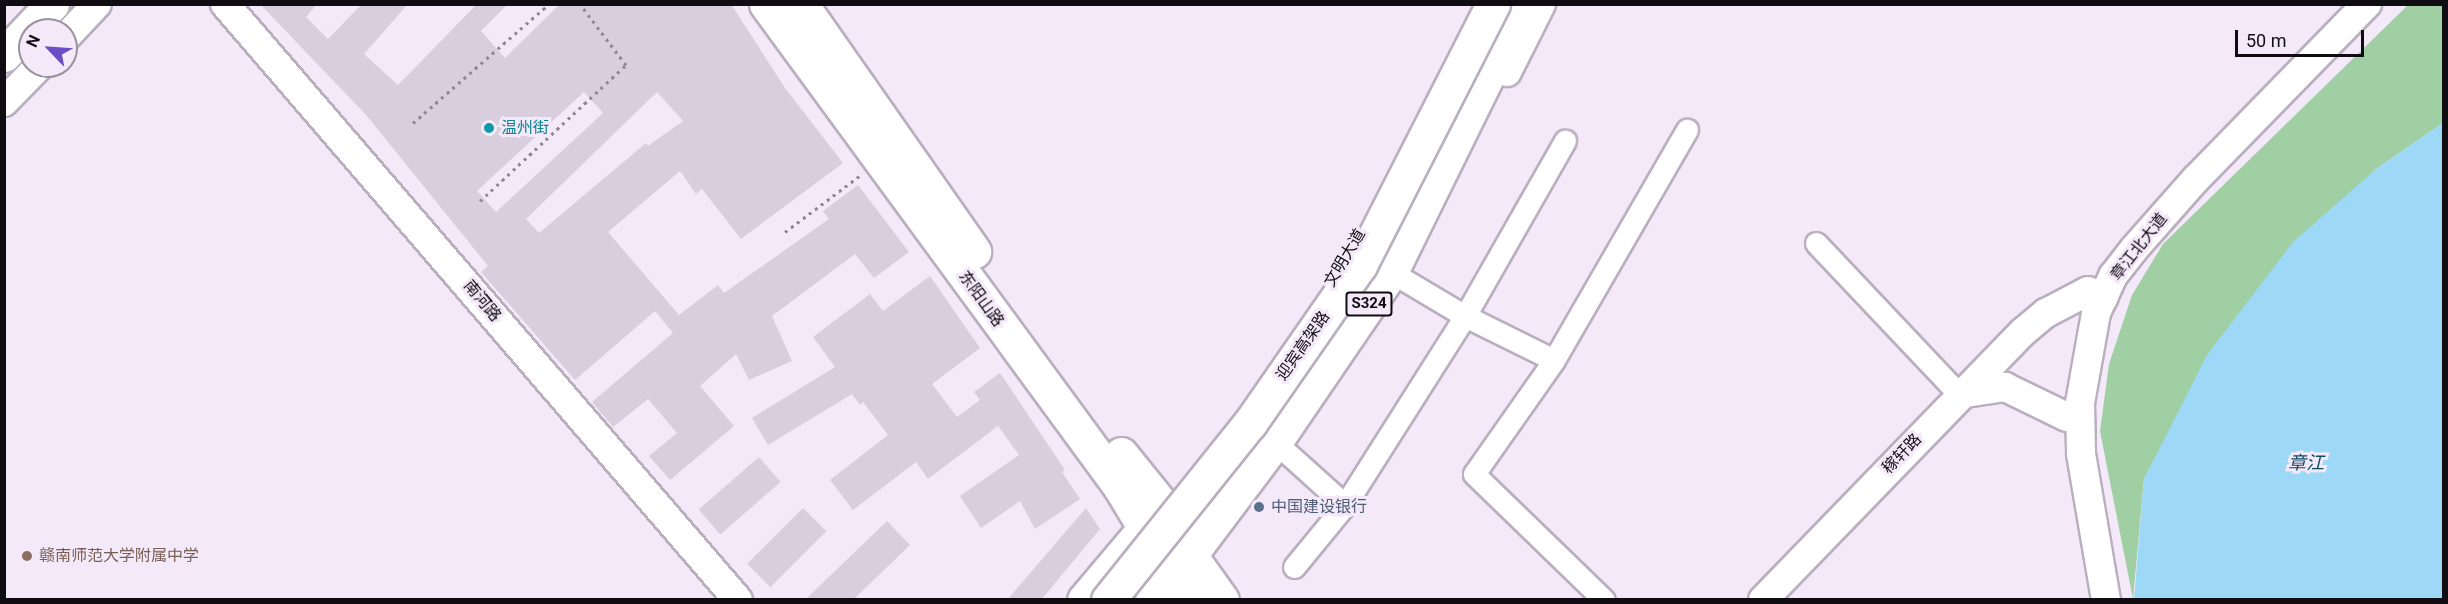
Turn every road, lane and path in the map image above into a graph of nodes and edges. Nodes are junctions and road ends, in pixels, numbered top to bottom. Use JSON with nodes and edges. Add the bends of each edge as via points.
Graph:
{"nodes":[{"id":1,"x":21,"y":4,"type":"edge"},
{"id":2,"x":52,"y":4,"type":"edge"},
{"id":3,"x":97,"y":4,"type":"edge"},
{"id":4,"x":225,"y":4,"type":"edge"},
{"id":5,"x":549,"y":4,"type":"edge"},
{"id":6,"x":580,"y":4,"type":"edge"},
{"id":7,"x":766,"y":4,"type":"edge"},
{"id":8,"x":801,"y":4,"type":"edge"},
{"id":9,"x":1478,"y":4,"type":"edge"},
{"id":10,"x":1493,"y":4,"type":"edge"},
{"id":11,"x":1510,"y":4,"type":"edge"},
{"id":12,"x":1523,"y":4,"type":"edge"},
{"id":13,"x":1541,"y":4,"type":"edge"},
{"id":14,"x":2347,"y":4,"type":"edge"},
{"id":15,"x":2367,"y":4,"type":"edge"},
{"id":16,"x":4,"y":22,"type":"edge"},
{"id":17,"x":78,"y":24,"type":"edge"},
{"id":18,"x":4,"y":55,"type":"edge"},
{"id":19,"x":27,"y":78,"type":"edge"},
{"id":20,"x":4,"y":102,"type":"edge"},
{"id":21,"x":413,"y":123,"type":"dead end"},
{"id":22,"x":1687,"y":130,"type":"dead end"},
{"id":23,"x":1565,"y":141,"type":"dead end"},
{"id":24,"x":880,"y":160,"type":"junction"},
{"id":25,"x":480,"y":201,"type":"dead end"},
{"id":26,"x":785,"y":232,"type":"dead end"},
{"id":27,"x":1816,"y":243,"type":"dead end"},
{"id":28,"x":1396,"y":275,"type":"junction"},
{"id":29,"x":2096,"y":294,"type":"junction"},
{"id":30,"x":1465,"y":316,"type":"junction"},
{"id":31,"x":1554,"y":360,"type":"junction"},
{"id":32,"x":1959,"y":394,"type":"junction"},
{"id":33,"x":2067,"y":417,"type":"junction"},
{"id":34,"x":1279,"y":446,"type":"junction"},
{"id":35,"x":1345,"y":505,"type":"junction"},
{"id":36,"x":1154,"y":517,"type":"junction"},
{"id":37,"x":1294,"y":567,"type":"dead end"},
{"id":38,"x":1175,"y":583,"type":"edge"},
{"id":39,"x":738,"y":600,"type":"edge"},
{"id":40,"x":1084,"y":600,"type":"edge"},
{"id":41,"x":1108,"y":600,"type":"edge"},
{"id":42,"x":1133,"y":600,"type":"edge"},
{"id":43,"x":1222,"y":600,"type":"edge"},
{"id":44,"x":1604,"y":600,"type":"edge"},
{"id":45,"x":1763,"y":600,"type":"edge"},
{"id":46,"x":2093,"y":600,"type":"edge"},
{"id":47,"x":2106,"y":600,"type":"edge"}],
"edges":[{"from":1,"to":16,"type":"main road"},
{"from":2,"to":18,"type":"main road"},
{"from":3,"to":17,"type":"street"},
{"from":4,"to":39,"type":"street","name":"南河路"},
{"from":5,"to":21,"type":"path"},
{"from":6,"to":25,"type":"path","via":[[626,65]]},
{"from":7,"to":24,"type":"main road","name":"东阳山路"},
{"from":8,"to":36,"type":"main road","name":"东阳山路","via":[[1043,348]]},
{"from":9,"to":36,"type":"main road","name":"文明大道","number":"S324","via":[[1350,255],[1239,416]]},
{"from":10,"to":41,"type":"main road","name":"迎宾高架路","bridge":true,"via":[[1360,265],[1250,423]]},
{"from":11,"to":42,"type":"main road","name":"迎宾高架路","via":[[1376,275],[1264,435]]},
{"from":12,"to":28,"type":"main road","number":"S324"},
{"from":13,"to":28,"type":"street"},
{"from":14,"to":29,"type":"street","name":"章江北大道","via":[[2177,174],[2119,238]]},
{"from":15,"to":29,"type":"street","name":"章江北大道","via":[[2196,179]]},
{"from":19,"to":20,"type":"street"},
{"from":22,"to":31,"type":"street"},
{"from":23,"to":30,"type":"street"},
{"from":24,"to":26,"type":"path"},
{"from":24,"to":36,"type":"main road","name":"东阳山路"},
{"from":27,"to":32,"type":"street"},
{"from":28,"to":30,"type":"street"},
{"from":28,"to":34,"type":"main road","number":"S324"},
{"from":29,"to":32,"type":"street","name":"稼轩路","via":[[2046,313]]},
{"from":29,"to":33,"type":"street","name":"章江北大道","via":[[2069,358]]},
{"from":29,"to":47,"type":"street","name":"章江北大道","via":[[2080,403],[2081,453]]},
{"from":30,"to":31,"type":"street"},
{"from":30,"to":35,"type":"street"},
{"from":31,"to":44,"type":"street","via":[[1474,474]]},
{"from":32,"to":33,"type":"street","via":[[2005,387]]},
{"from":32,"to":45,"type":"street","name":"稼轩路"},
{"from":33,"to":46,"type":"street","name":"章江北大道"},
{"from":34,"to":35,"type":"street"},
{"from":34,"to":38,"type":"main road","number":"S324"},
{"from":35,"to":37,"type":"street"},
{"from":36,"to":38,"type":"main road","name":"东阳山路"},
{"from":36,"to":40,"type":"main road","name":"文明大道","number":"S324"},
{"from":38,"to":43,"type":"main road","name":"东阳山路"}]}
